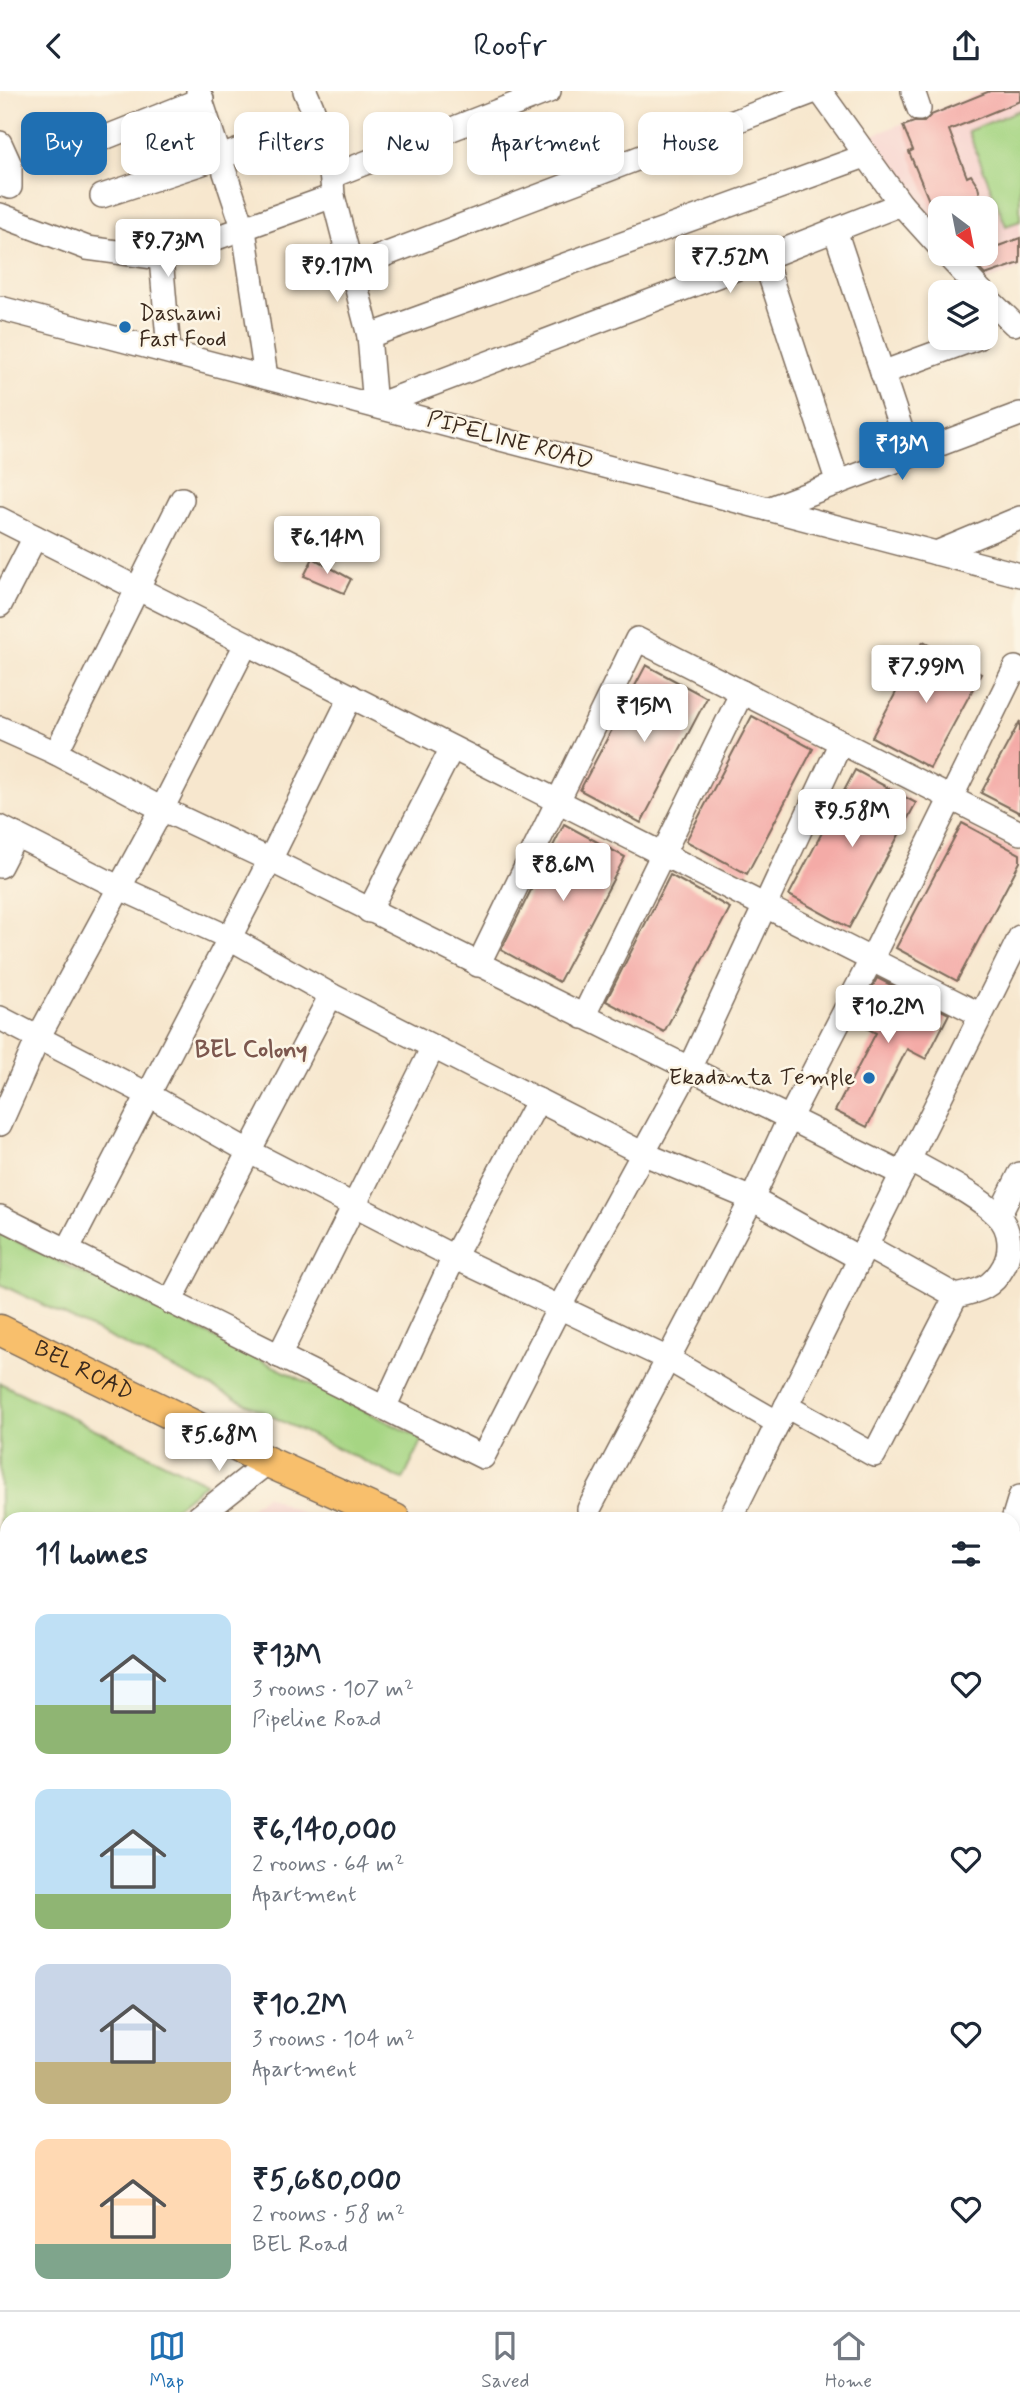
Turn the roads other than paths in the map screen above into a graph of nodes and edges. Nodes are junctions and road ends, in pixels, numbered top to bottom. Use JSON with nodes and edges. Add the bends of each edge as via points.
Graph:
{"nodes":[{"id":1,"x":305,"y":91,"type":"edge"},
{"id":2,"x":549,"y":91,"type":"edge"},
{"id":3,"x":818,"y":91,"type":"edge"},
{"id":4,"x":200,"y":95,"type":"edge"},
{"id":5,"x":314,"y":112,"type":"edge"},
{"id":6,"x":107,"y":136,"type":"edge"},
{"id":7,"x":0,"y":143,"type":"edge"},
{"id":8,"x":234,"y":152,"type":"edge"},
{"id":9,"x":865,"y":156,"type":"junction"},
{"id":10,"x":221,"y":157,"type":"junction"},
{"id":11,"x":330,"y":175,"type":"edge"},
{"id":12,"x":0,"y":184,"type":"edge"},
{"id":13,"x":332,"y":186,"type":"junction"},
{"id":14,"x":102,"y":196,"type":"dead end"},
{"id":15,"x":901,"y":204,"type":"junction"},
{"id":16,"x":0,"y":215,"type":"edge"},
{"id":17,"x":244,"y":229,"type":"junction"},
{"id":18,"x":835,"y":230,"type":"junction"},
{"id":19,"x":928,"y":234,"type":"edge"},
{"id":20,"x":162,"y":258,"type":"junction"},
{"id":21,"x":764,"y":258,"type":"junction"},
{"id":22,"x":957,"y":266,"type":"edge"},
{"id":23,"x":350,"y":268,"type":"junction"},
{"id":24,"x":970,"y":280,"type":"edge"},
{"id":25,"x":998,"y":307,"type":"edge"},
{"id":26,"x":0,"y":308,"type":"edge"},
{"id":27,"x":1017,"y":323,"type":"edge"},
{"id":28,"x":998,"y":330,"type":"edge"},
{"id":29,"x":369,"y":336,"type":"junction"},
{"id":30,"x":944,"y":350,"type":"edge"},
{"id":31,"x":169,"y":351,"type":"junction"},
{"id":32,"x":882,"y":373,"type":"junction"},
{"id":33,"x":266,"y":377,"type":"junction"},
{"id":34,"x":375,"y":406,"type":"junction"},
{"id":35,"x":1020,"y":414,"type":"edge"},
{"id":36,"x":910,"y":456,"type":"junction"},
{"id":37,"x":838,"y":483,"type":"junction"},
{"id":38,"x":182,"y":499,"type":"dead end"},
{"id":39,"x":768,"y":509,"type":"junction"},
{"id":40,"x":1020,"y":518,"type":"edge"},
{"id":41,"x":0,"y":519,"type":"edge"},
{"id":42,"x":35,"y":537,"type":"junction"},
{"id":43,"x":936,"y":553,"type":"junction"},
{"id":44,"x":1020,"y":575,"type":"edge"},
{"id":45,"x":137,"y":588,"type":"junction"},
{"id":46,"x":0,"y":605,"type":"edge"},
{"id":47,"x":246,"y":644,"type":"junction"},
{"id":48,"x":1020,"y":671,"type":"edge"},
{"id":49,"x":742,"y":692,"type":"junction"},
{"id":50,"x":351,"y":696,"type":"junction"},
{"id":51,"x":0,"y":728,"type":"edge"},
{"id":52,"x":841,"y":742,"type":"junction"},
{"id":53,"x":452,"y":748,"type":"junction"},
{"id":54,"x":56,"y":753,"type":"junction"},
{"id":55,"x":951,"y":798,"type":"junction"},
{"id":56,"x":557,"y":801,"type":"junction"},
{"id":57,"x":162,"y":809,"type":"junction"},
{"id":58,"x":8,"y":831,"type":"edge"},
{"id":59,"x":1020,"y":833,"type":"edge"},
{"id":60,"x":662,"y":854,"type":"junction"},
{"id":61,"x":270,"y":860,"type":"junction"},
{"id":62,"x":0,"y":866,"type":"edge"},
{"id":63,"x":118,"y":887,"type":"junction"},
{"id":64,"x":765,"y":907,"type":"junction"},
{"id":65,"x":369,"y":911,"type":"junction"},
{"id":66,"x":1020,"y":937,"type":"edge"},
{"id":67,"x":230,"y":938,"type":"junction"},
{"id":68,"x":871,"y":960,"type":"junction"},
{"id":69,"x":478,"y":965,"type":"junction"},
{"id":70,"x":331,"y":995,"type":"junction"},
{"id":71,"x":981,"y":1015,"type":"junction"},
{"id":72,"x":583,"y":1017,"type":"junction"},
{"id":73,"x":0,"y":1018,"type":"edge"},
{"id":74,"x":39,"y":1036,"type":"junction"},
{"id":75,"x":433,"y":1047,"type":"junction"},
{"id":76,"x":689,"y":1069,"type":"junction"},
{"id":77,"x":147,"y":1094,"type":"junction"},
{"id":78,"x":538,"y":1100,"type":"junction"},
{"id":79,"x":789,"y":1119,"type":"junction"},
{"id":80,"x":0,"y":1124,"type":"edge"},
{"id":81,"x":250,"y":1152,"type":"junction"},
{"id":82,"x":642,"y":1153,"type":"junction"},
{"id":83,"x":905,"y":1167,"type":"junction"},
{"id":84,"x":1020,"y":1174,"type":"edge"},
{"id":85,"x":752,"y":1199,"type":"junction"},
{"id":86,"x":354,"y":1205,"type":"junction"},
{"id":87,"x":999,"y":1216,"type":"junction"},
{"id":88,"x":0,"y":1217,"type":"edge"},
{"id":89,"x":67,"y":1251,"type":"junction"},
{"id":90,"x":863,"y":1252,"type":"junction"},
{"id":91,"x":454,"y":1257,"type":"junction"},
{"id":92,"x":956,"y":1296,"type":"junction"},
{"id":93,"x":170,"y":1301,"type":"junction"},
{"id":94,"x":560,"y":1306,"type":"junction"},
{"id":95,"x":0,"y":1330,"type":"edge"},
{"id":96,"x":279,"y":1356,"type":"junction"},
{"id":97,"x":668,"y":1359,"type":"junction"},
{"id":98,"x":384,"y":1408,"type":"junction"},
{"id":99,"x":782,"y":1415,"type":"junction"},
{"id":100,"x":268,"y":1462,"type":"junction"},
{"id":101,"x":589,"y":1509,"type":"dead end"},
{"id":102,"x":205,"y":1512,"type":"edge"},
{"id":103,"x":379,"y":1512,"type":"edge"},
{"id":104,"x":734,"y":1512,"type":"edge"}],
"edges":[{"from":1,"to":5,"type":"street"},
{"from":2,"to":13,"type":"street"},
{"from":3,"to":9,"type":"street"},
{"from":3,"to":23,"type":"street"},
{"from":4,"to":6,"type":"street"},
{"from":4,"to":10,"type":"street"},
{"from":7,"to":12,"type":"street","via":[[10,165],[10,187]]},
{"from":8,"to":10,"type":"street"},
{"from":9,"to":15,"type":"street"},
{"from":9,"to":29,"type":"street"},
{"from":10,"to":14,"type":"street"},
{"from":10,"to":17,"type":"street"},
{"from":11,"to":13,"type":"street"},
{"from":13,"to":17,"type":"street"},
{"from":13,"to":23,"type":"street"},
{"from":15,"to":18,"type":"street"},
{"from":15,"to":19,"type":"street"},
{"from":16,"to":20,"type":"street","via":[[87,248]]},
{"from":17,"to":20,"type":"street"},
{"from":17,"to":33,"type":"street"},
{"from":18,"to":21,"type":"street"},
{"from":18,"to":32,"type":"street"},
{"from":20,"to":31,"type":"street"},
{"from":21,"to":34,"type":"street"},
{"from":21,"to":37,"type":"street"},
{"from":22,"to":24,"type":"street"},
{"from":23,"to":29,"type":"street"},
{"from":25,"to":27,"type":"street"},
{"from":26,"to":31,"type":"street","name":"PIPELINE ROAD"},
{"from":27,"to":28,"type":"street"},
{"from":29,"to":34,"type":"street"},
{"from":30,"to":32,"type":"street"},
{"from":31,"to":33,"type":"street","name":"PIPELINE ROAD"},
{"from":32,"to":36,"type":"street"},
{"from":33,"to":34,"type":"street","name":"PIPELINE ROAD"},
{"from":34,"to":39,"type":"street","name":"PIPELINE ROAD"},
{"from":35,"to":36,"type":"street"},
{"from":36,"to":37,"type":"street"},
{"from":37,"to":39,"type":"street"},
{"from":38,"to":45,"type":"street"},
{"from":39,"to":43,"type":"street","name":"PIPELINE ROAD"},
{"from":40,"to":43,"type":"street"},
{"from":41,"to":42,"type":"street"},
{"from":42,"to":45,"type":"street"},
{"from":42,"to":46,"type":"street"},
{"from":43,"to":44,"type":"street","name":"PIPELINE ROAD"},
{"from":45,"to":47,"type":"street"},
{"from":45,"to":54,"type":"street"},
{"from":47,"to":50,"type":"street"},
{"from":47,"to":57,"type":"street"},
{"from":48,"to":55,"type":"street","via":[[1016,668]]},
{"from":49,"to":52,"type":"street"},
{"from":49,"to":56,"type":"street","via":[[637,639]]},
{"from":49,"to":60,"type":"street"},
{"from":50,"to":53,"type":"street"},
{"from":50,"to":61,"type":"street"},
{"from":51,"to":54,"type":"street"},
{"from":52,"to":55,"type":"street"},
{"from":52,"to":64,"type":"street"},
{"from":53,"to":56,"type":"street"},
{"from":53,"to":65,"type":"street"},
{"from":54,"to":57,"type":"street"},
{"from":55,"to":59,"type":"street"},
{"from":55,"to":68,"type":"street"},
{"from":56,"to":60,"type":"street"},
{"from":56,"to":69,"type":"street"},
{"from":57,"to":61,"type":"street"},
{"from":57,"to":63,"type":"street"},
{"from":58,"to":62,"type":"street"},
{"from":58,"to":63,"type":"street"},
{"from":60,"to":64,"type":"street"},
{"from":60,"to":72,"type":"street"},
{"from":61,"to":65,"type":"street"},
{"from":61,"to":67,"type":"street"},
{"from":63,"to":67,"type":"street"},
{"from":63,"to":74,"type":"street"},
{"from":64,"to":68,"type":"street"},
{"from":64,"to":76,"type":"street"},
{"from":65,"to":69,"type":"street"},
{"from":66,"to":71,"type":"street"},
{"from":67,"to":70,"type":"street"},
{"from":67,"to":77,"type":"street"},
{"from":68,"to":71,"type":"street"},
{"from":68,"to":79,"type":"street"},
{"from":69,"to":72,"type":"street"},
{"from":70,"to":75,"type":"street"},
{"from":70,"to":81,"type":"street"},
{"from":71,"to":83,"type":"street"},
{"from":72,"to":76,"type":"street"},
{"from":73,"to":74,"type":"street"},
{"from":74,"to":77,"type":"street"},
{"from":74,"to":80,"type":"street"},
{"from":75,"to":78,"type":"street"},
{"from":75,"to":86,"type":"street"},
{"from":76,"to":79,"type":"street"},
{"from":76,"to":82,"type":"street"},
{"from":77,"to":81,"type":"street"},
{"from":77,"to":89,"type":"street"},
{"from":78,"to":82,"type":"street"},
{"from":78,"to":91,"type":"street"},
{"from":79,"to":83,"type":"street"},
{"from":79,"to":85,"type":"street"},
{"from":81,"to":86,"type":"street"},
{"from":81,"to":93,"type":"street"},
{"from":82,"to":85,"type":"street"},
{"from":82,"to":94,"type":"street"},
{"from":83,"to":87,"type":"street","via":[[976,1199]]},
{"from":83,"to":90,"type":"street"},
{"from":84,"to":87,"type":"street"},
{"from":85,"to":90,"type":"street"},
{"from":85,"to":97,"type":"street"},
{"from":86,"to":91,"type":"street"},
{"from":86,"to":96,"type":"street"},
{"from":87,"to":92,"type":"street","via":[[1009,1235],[1008,1257],[997,1279],[978,1291]]},
{"from":88,"to":89,"type":"street"},
{"from":89,"to":93,"type":"street"},
{"from":90,"to":92,"type":"street"},
{"from":90,"to":99,"type":"street"},
{"from":91,"to":94,"type":"street"},
{"from":91,"to":98,"type":"street"},
{"from":92,"to":99,"type":"street","via":[[874,1455]]},
{"from":93,"to":96,"type":"street"},
{"from":94,"to":97,"type":"street"},
{"from":94,"to":98,"type":"street","via":[[483,1457]]},
{"from":95,"to":100,"type":"main road","name":"BEL ROAD"},
{"from":96,"to":98,"type":"street"},
{"from":97,"to":99,"type":"street"},
{"from":97,"to":101,"type":"street"},
{"from":99,"to":104,"type":"street"},
{"from":100,"to":102,"type":"street"},
{"from":100,"to":103,"type":"main road","name":"BEL ROAD"}]}
